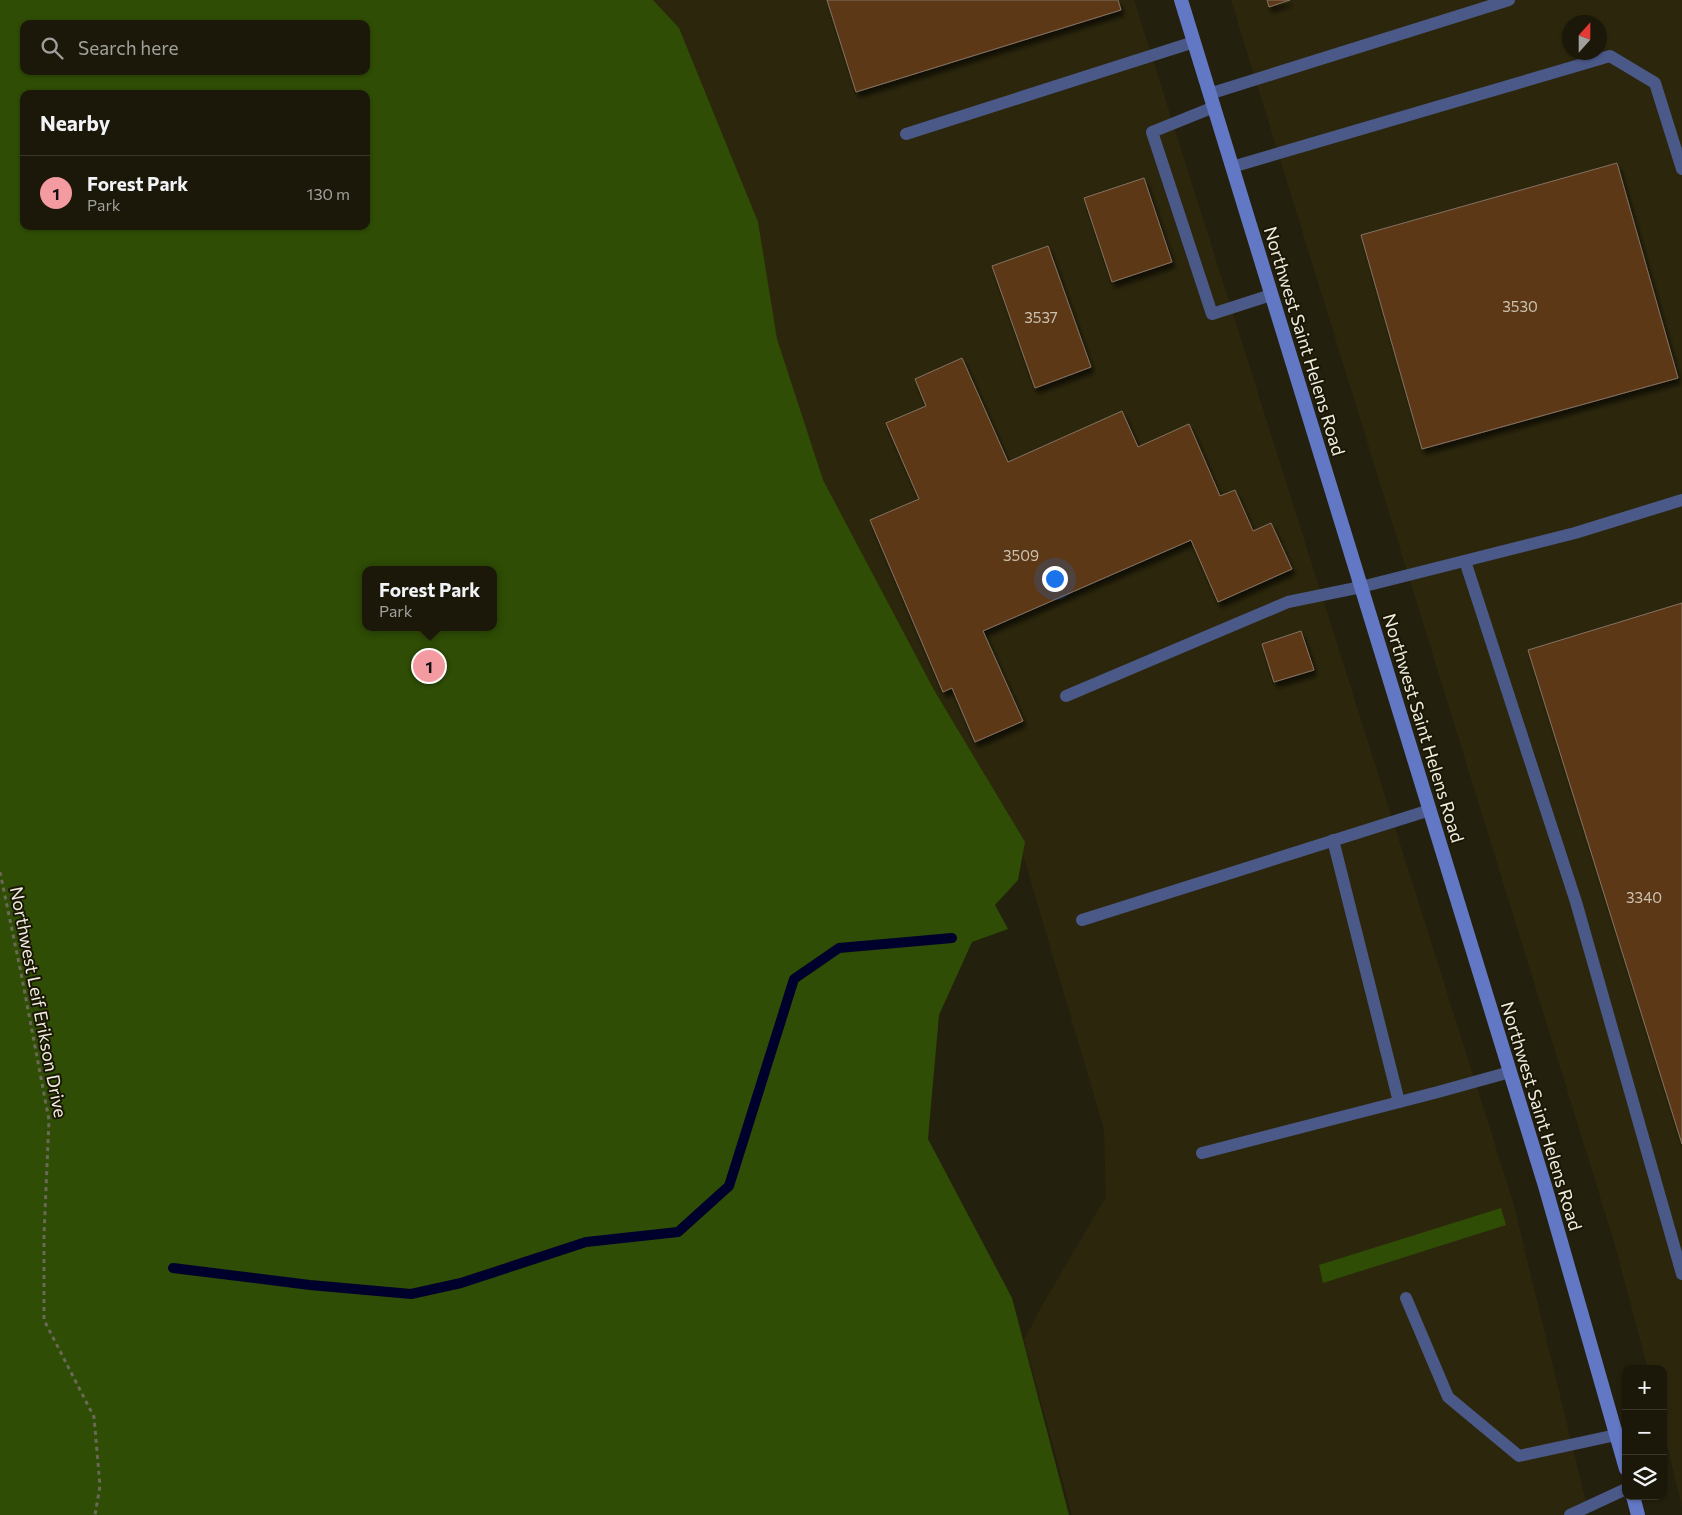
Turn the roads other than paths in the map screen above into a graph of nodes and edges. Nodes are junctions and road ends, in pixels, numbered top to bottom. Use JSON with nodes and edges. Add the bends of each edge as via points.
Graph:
{"nodes":[{"id":1,"x":1181,"y":0,"type":"edge"},
{"id":2,"x":1510,"y":0,"type":"edge"},
{"id":3,"x":1194,"y":42,"type":"junction"},
{"id":4,"x":1212,"y":100,"type":"junction"},
{"id":5,"x":906,"y":134,"type":"dead end"},
{"id":6,"x":1232,"y":167,"type":"junction"},
{"id":7,"x":1682,"y":169,"type":"edge"},
{"id":8,"x":1271,"y":295,"type":"junction"},
{"id":9,"x":1682,"y":500,"type":"edge"},
{"id":10,"x":1465,"y":561,"type":"junction"},
{"id":11,"x":1361,"y":587,"type":"junction"},
{"id":12,"x":1066,"y":696,"type":"dead end"},
{"id":13,"x":1430,"y":810,"type":"junction"},
{"id":14,"x":1333,"y":840,"type":"junction"},
{"id":15,"x":1082,"y":920,"type":"dead end"},
{"id":16,"x":1510,"y":1072,"type":"junction"},
{"id":17,"x":1399,"y":1102,"type":"junction"},
{"id":18,"x":1202,"y":1153,"type":"dead end"},
{"id":19,"x":1682,"y":1274,"type":"edge"},
{"id":20,"x":1406,"y":1298,"type":"dead end"},
{"id":21,"x":1616,"y":1435,"type":"junction"},
{"id":22,"x":1622,"y":1455,"type":"edge"},
{"id":23,"x":1622,"y":1491,"type":"edge"},
{"id":24,"x":1634,"y":1500,"type":"edge"},
{"id":25,"x":1570,"y":1515,"type":"edge"},
{"id":26,"x":1638,"y":1515,"type":"edge"}],
"edges":[{"from":1,"to":3,"type":"main road","name":"Northwest Saint Helens Road"},
{"from":2,"to":4,"type":"lane"},
{"from":3,"to":4,"type":"main road","name":"Northwest Saint Helens Road"},
{"from":3,"to":5,"type":"lane"},
{"from":4,"to":6,"type":"main road","name":"Northwest Saint Helens Road"},
{"from":4,"to":8,"type":"lane","via":[[1152,132],[1212,314]]},
{"from":6,"to":7,"type":"lane","via":[[1610,56],[1656,83]]},
{"from":6,"to":8,"type":"main road","name":"Northwest Saint Helens Road"},
{"from":8,"to":11,"type":"main road","name":"Northwest Saint Helens Road"},
{"from":9,"to":10,"type":"lane","via":[[1575,533]]},
{"from":10,"to":11,"type":"lane"},
{"from":10,"to":19,"type":"lane","via":[[1576,902]]},
{"from":11,"to":12,"type":"lane","via":[[1288,602]]},
{"from":11,"to":13,"type":"main road","name":"Northwest Saint Helens Road"},
{"from":13,"to":14,"type":"lane"},
{"from":13,"to":16,"type":"main road","name":"Northwest Saint Helens Road"},
{"from":14,"to":15,"type":"lane"},
{"from":14,"to":17,"type":"lane"},
{"from":16,"to":17,"type":"lane"},
{"from":16,"to":21,"type":"main road","name":"Northwest Saint Helens Road"},
{"from":17,"to":18,"type":"lane"},
{"from":20,"to":21,"type":"lane","via":[[1448,1397],[1519,1456]]},
{"from":21,"to":22,"type":"main road","name":"Northwest Saint Helens Road"},
{"from":23,"to":25,"type":"lane"},
{"from":24,"to":26,"type":"main road"}]}
